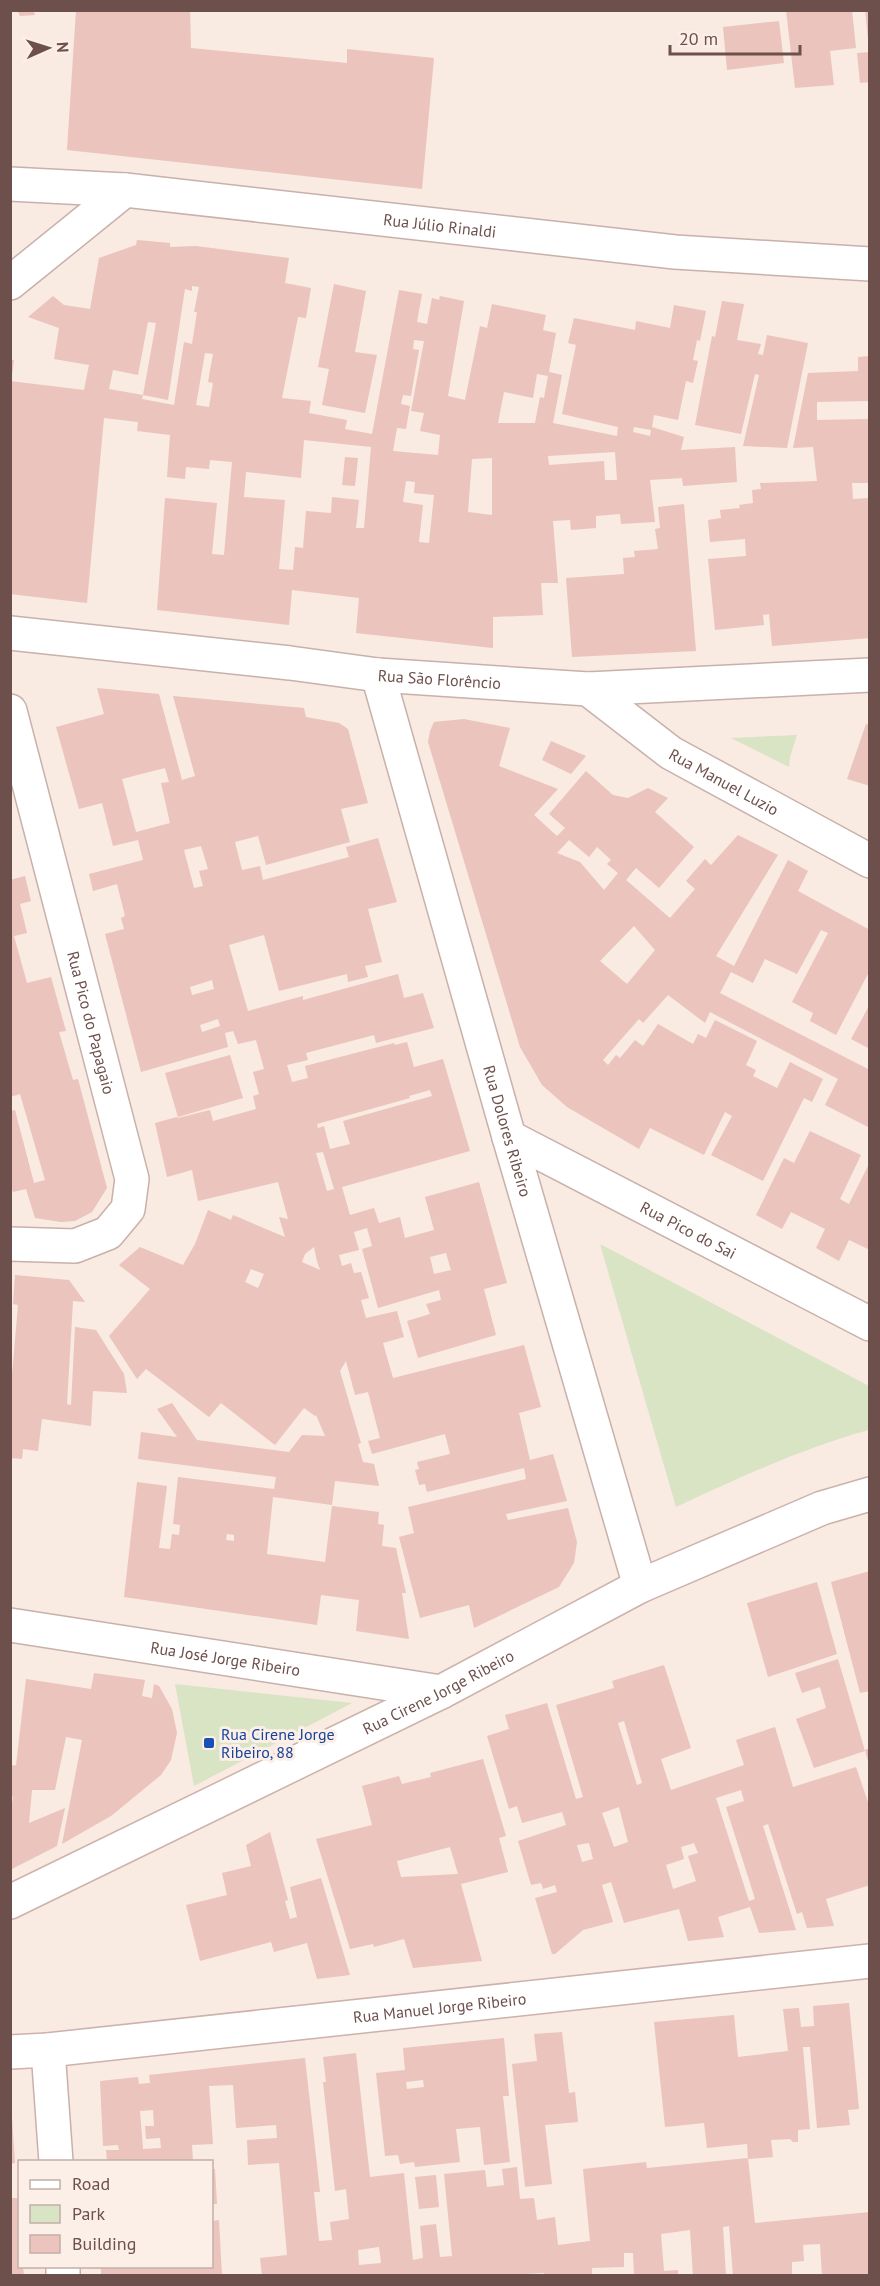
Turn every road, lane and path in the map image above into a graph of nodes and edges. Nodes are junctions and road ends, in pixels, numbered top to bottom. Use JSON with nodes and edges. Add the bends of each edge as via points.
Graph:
{"nodes":[{"id":1,"x":10,"y":184,"type":"edge"},
{"id":2,"x":125,"y":189,"type":"junction"},
{"id":3,"x":870,"y":264,"type":"edge"},
{"id":4,"x":10,"y":283,"type":"edge"},
{"id":5,"x":10,"y":633,"type":"edge"},
{"id":6,"x":378,"y":675,"type":"junction"},
{"id":7,"x":870,"y":675,"type":"edge"},
{"id":8,"x":588,"y":689,"type":"junction"},
{"id":9,"x":10,"y":711,"type":"edge"},
{"id":10,"x":870,"y":861,"type":"edge"},
{"id":11,"x":509,"y":1137,"type":"junction"},
{"id":12,"x":10,"y":1244,"type":"edge"},
{"id":13,"x":870,"y":1324,"type":"edge"},
{"id":14,"x":870,"y":1494,"type":"edge"},
{"id":15,"x":640,"y":1586,"type":"junction"},
{"id":16,"x":10,"y":1625,"type":"edge"},
{"id":17,"x":441,"y":1692,"type":"junction"},
{"id":18,"x":10,"y":1902,"type":"edge"},
{"id":19,"x":870,"y":1961,"type":"edge"},
{"id":20,"x":48,"y":2050,"type":"junction"},
{"id":21,"x":10,"y":2052,"type":"edge"},
{"id":22,"x":56,"y":2160,"type":"edge"}],
"edges":[{"from":1,"to":2,"type":"street","name":"Rua Júlio Rinaldi"},
{"from":2,"to":3,"type":"street","name":"Rua Júlio Rinaldi","via":[[675,252]]},
{"from":2,"to":4,"type":"street"},
{"from":5,"to":6,"type":"street","name":"Rua São Florêncio"},
{"from":6,"to":8,"type":"street","name":"Rua São Florêncio"},
{"from":6,"to":11,"type":"street","name":"Rua Dolores Ribeiro"},
{"from":7,"to":8,"type":"street","name":"Rua São Florêncio"},
{"from":8,"to":10,"type":"street","name":"Rua Manuel Luzio","via":[[671,753]]},
{"from":9,"to":12,"type":"street","name":"Rua Pico do Papagaio","via":[[132,1179],[128,1209],[108,1233],[75,1246]]},
{"from":11,"to":13,"type":"street","name":"Rua Pico do Sai"},
{"from":11,"to":15,"type":"street","name":"Rua Dolores Ribeiro"},
{"from":14,"to":15,"type":"street","name":"Rua Cirene Jorge Ribeiro","via":[[822,1508]]},
{"from":15,"to":17,"type":"street","name":"Rua Cirene Jorge Ribeiro"},
{"from":16,"to":17,"type":"street","name":"Rua José Jorge Ribeiro"},
{"from":17,"to":18,"type":"street","name":"Rua Cirene Jorge Ribeiro"},
{"from":19,"to":20,"type":"street","name":"Rua Manuel Jorge Ribeiro"},
{"from":20,"to":21,"type":"street","name":"Rua Manuel Jorge Ribeiro"},
{"from":20,"to":22,"type":"street"}]}
